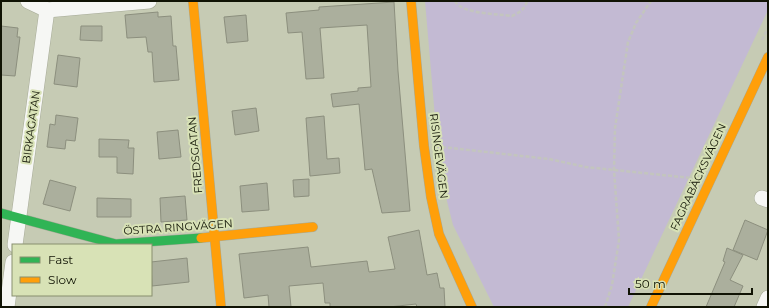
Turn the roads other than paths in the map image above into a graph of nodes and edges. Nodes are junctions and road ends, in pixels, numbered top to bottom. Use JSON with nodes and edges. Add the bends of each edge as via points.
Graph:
{"nodes":[{"id":1,"x":28,"y":1,"type":"edge"},
{"id":2,"x":150,"y":1,"type":"edge"},
{"id":3,"x":193,"y":1,"type":"edge"},
{"id":4,"x":410,"y":1,"type":"edge"},
{"id":5,"x":47,"y":10,"type":"junction"},
{"id":6,"x":768,"y":57,"type":"edge"},
{"id":7,"x":1,"y":213,"type":"edge"},
{"id":8,"x":19,"y":217,"type":"junction"},
{"id":9,"x":313,"y":227,"type":"dead end"},
{"id":10,"x":215,"y":237,"type":"junction"},
{"id":11,"x":15,"y":244,"type":"edge"},
{"id":12,"x":12,"y":270,"type":"edge"},
{"id":13,"x":768,"y":298,"type":"edge"},
{"id":14,"x":7,"y":307,"type":"edge"},
{"id":15,"x":221,"y":307,"type":"edge"},
{"id":16,"x":472,"y":307,"type":"edge"},
{"id":17,"x":651,"y":307,"type":"edge"},
{"id":18,"x":764,"y":307,"type":"edge"}],
"edges":[{"from":1,"to":5,"type":"street"},
{"from":2,"to":5,"type":"street"},
{"from":3,"to":10,"type":"street","name":"FREDSGATAN"},
{"from":4,"to":16,"type":"street","name":"RISINGEVÄGEN","via":[[431,197],[439,234]]},
{"from":5,"to":8,"type":"street","name":"BIRKAGATAN"},
{"from":6,"to":17,"type":"street","name":"FAGRABÄCKSVÄGEN"},
{"from":7,"to":8,"type":"street","name":"ÖSTRA RINGVÄGEN"},
{"from":8,"to":10,"type":"street","name":"ÖSTRA RINGVÄGEN","via":[[116,244]]},
{"from":8,"to":11,"type":"street","name":"BIRKAGATAN"},
{"from":9,"to":10,"type":"street","name":"ÖSTRA RINGVÄGEN"},
{"from":10,"to":15,"type":"street","name":"FREDSGATAN"},
{"from":12,"to":14,"type":"street"},
{"from":13,"to":18,"type":"street"}]}
